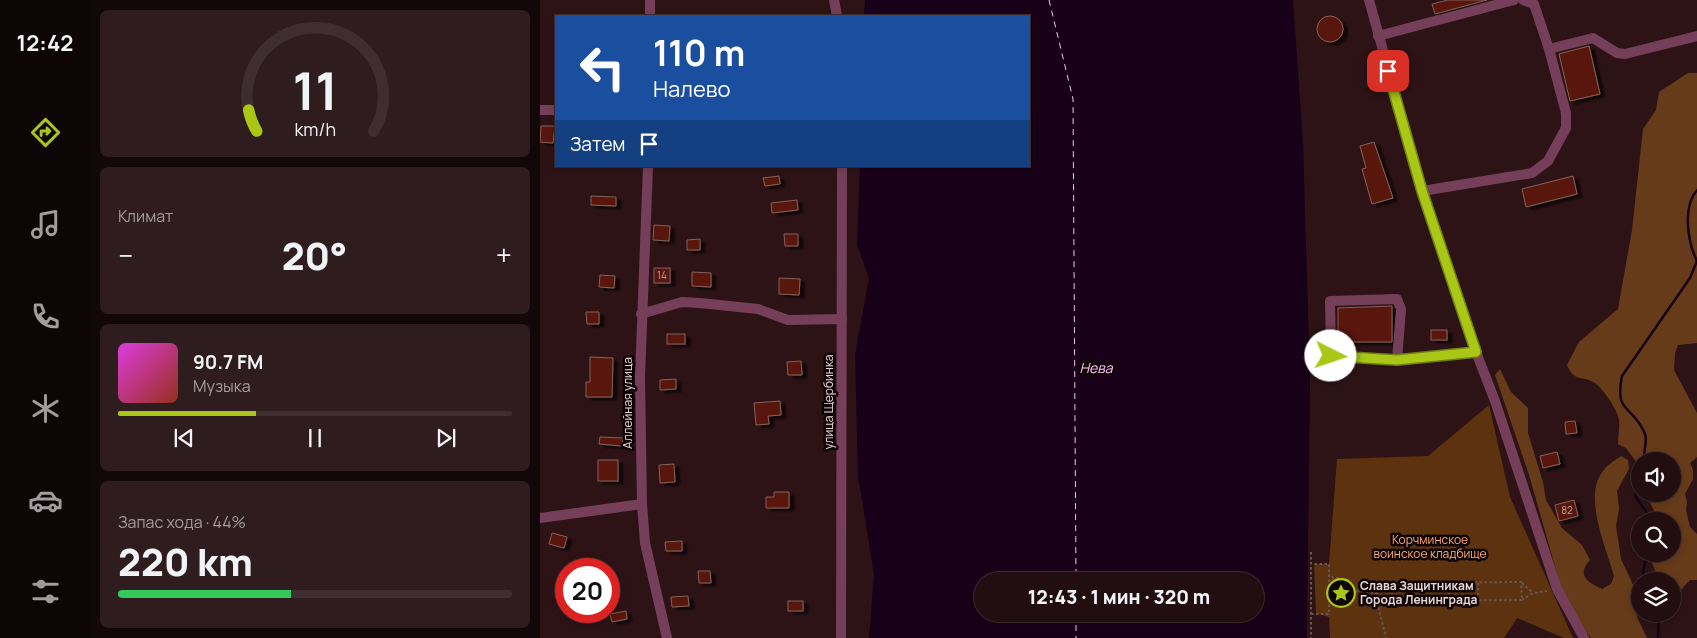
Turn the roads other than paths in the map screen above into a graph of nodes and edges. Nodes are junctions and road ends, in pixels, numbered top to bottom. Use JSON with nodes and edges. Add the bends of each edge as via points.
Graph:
{"nodes":[{"id":1,"x":650,"y":0,"type":"edge"},
{"id":2,"x":834,"y":0,"type":"edge"},
{"id":3,"x":1369,"y":0,"type":"edge"},
{"id":4,"x":1514,"y":0,"type":"edge"},
{"id":5,"x":1523,"y":0,"type":"edge"},
{"id":6,"x":650,"y":15,"type":"edge"},
{"id":7,"x":837,"y":15,"type":"edge"},
{"id":8,"x":1378,"y":36,"type":"junction"},
{"id":9,"x":1697,"y":36,"type":"edge"},
{"id":10,"x":1549,"y":49,"type":"junction"},
{"id":11,"x":540,"y":110,"type":"edge"},
{"id":12,"x":555,"y":110,"type":"edge"},
{"id":13,"x":648,"y":167,"type":"edge"},
{"id":14,"x":842,"y":167,"type":"edge"},
{"id":15,"x":1422,"y":191,"type":"junction"},
{"id":16,"x":642,"y":314,"type":"junction"},
{"id":17,"x":842,"y":319,"type":"junction"},
{"id":18,"x":1476,"y":352,"type":"junction"},
{"id":19,"x":1397,"y":360,"type":"junction"},
{"id":20,"x":642,"y":504,"type":"junction"},
{"id":21,"x":540,"y":518,"type":"edge"},
{"id":22,"x":667,"y":638,"type":"edge"},
{"id":23,"x":841,"y":638,"type":"edge"},
{"id":24,"x":1584,"y":638,"type":"edge"}],
"edges":[{"from":1,"to":6,"type":"street"},
{"from":2,"to":7,"type":"street"},
{"from":3,"to":8,"type":"street"},
{"from":4,"to":8,"type":"street"},
{"from":5,"to":10,"type":"street","via":[[1534,4]]},
{"from":8,"to":15,"type":"street"},
{"from":9,"to":10,"type":"street","via":[[1625,54],[1617,53],[1594,38]]},
{"from":10,"to":15,"type":"street","via":[[1566,113],[1566,128],[1548,161],[1532,173]]},
{"from":11,"to":12,"type":"street"},
{"from":13,"to":16,"type":"street","name":"Аллейная улица"},
{"from":14,"to":17,"type":"street","name":"улица Щербинка"},
{"from":15,"to":18,"type":"street"},
{"from":16,"to":17,"type":"street","via":[[682,302],[758,308],[788,320]]},
{"from":16,"to":20,"type":"street","name":"Аллейная улица"},
{"from":17,"to":23,"type":"street","name":"улица Щербинка"},
{"from":18,"to":19,"type":"street"},
{"from":18,"to":24,"type":"street","via":[[1496,401],[1556,589]]},
{"from":19,"to":19,"type":"street","via":[[1331,356],[1330,301],[1396,299],[1401,309]]},
{"from":20,"to":21,"type":"street"},
{"from":20,"to":22,"type":"street","name":"Аллейная улица","via":[[645,543]]}]}
